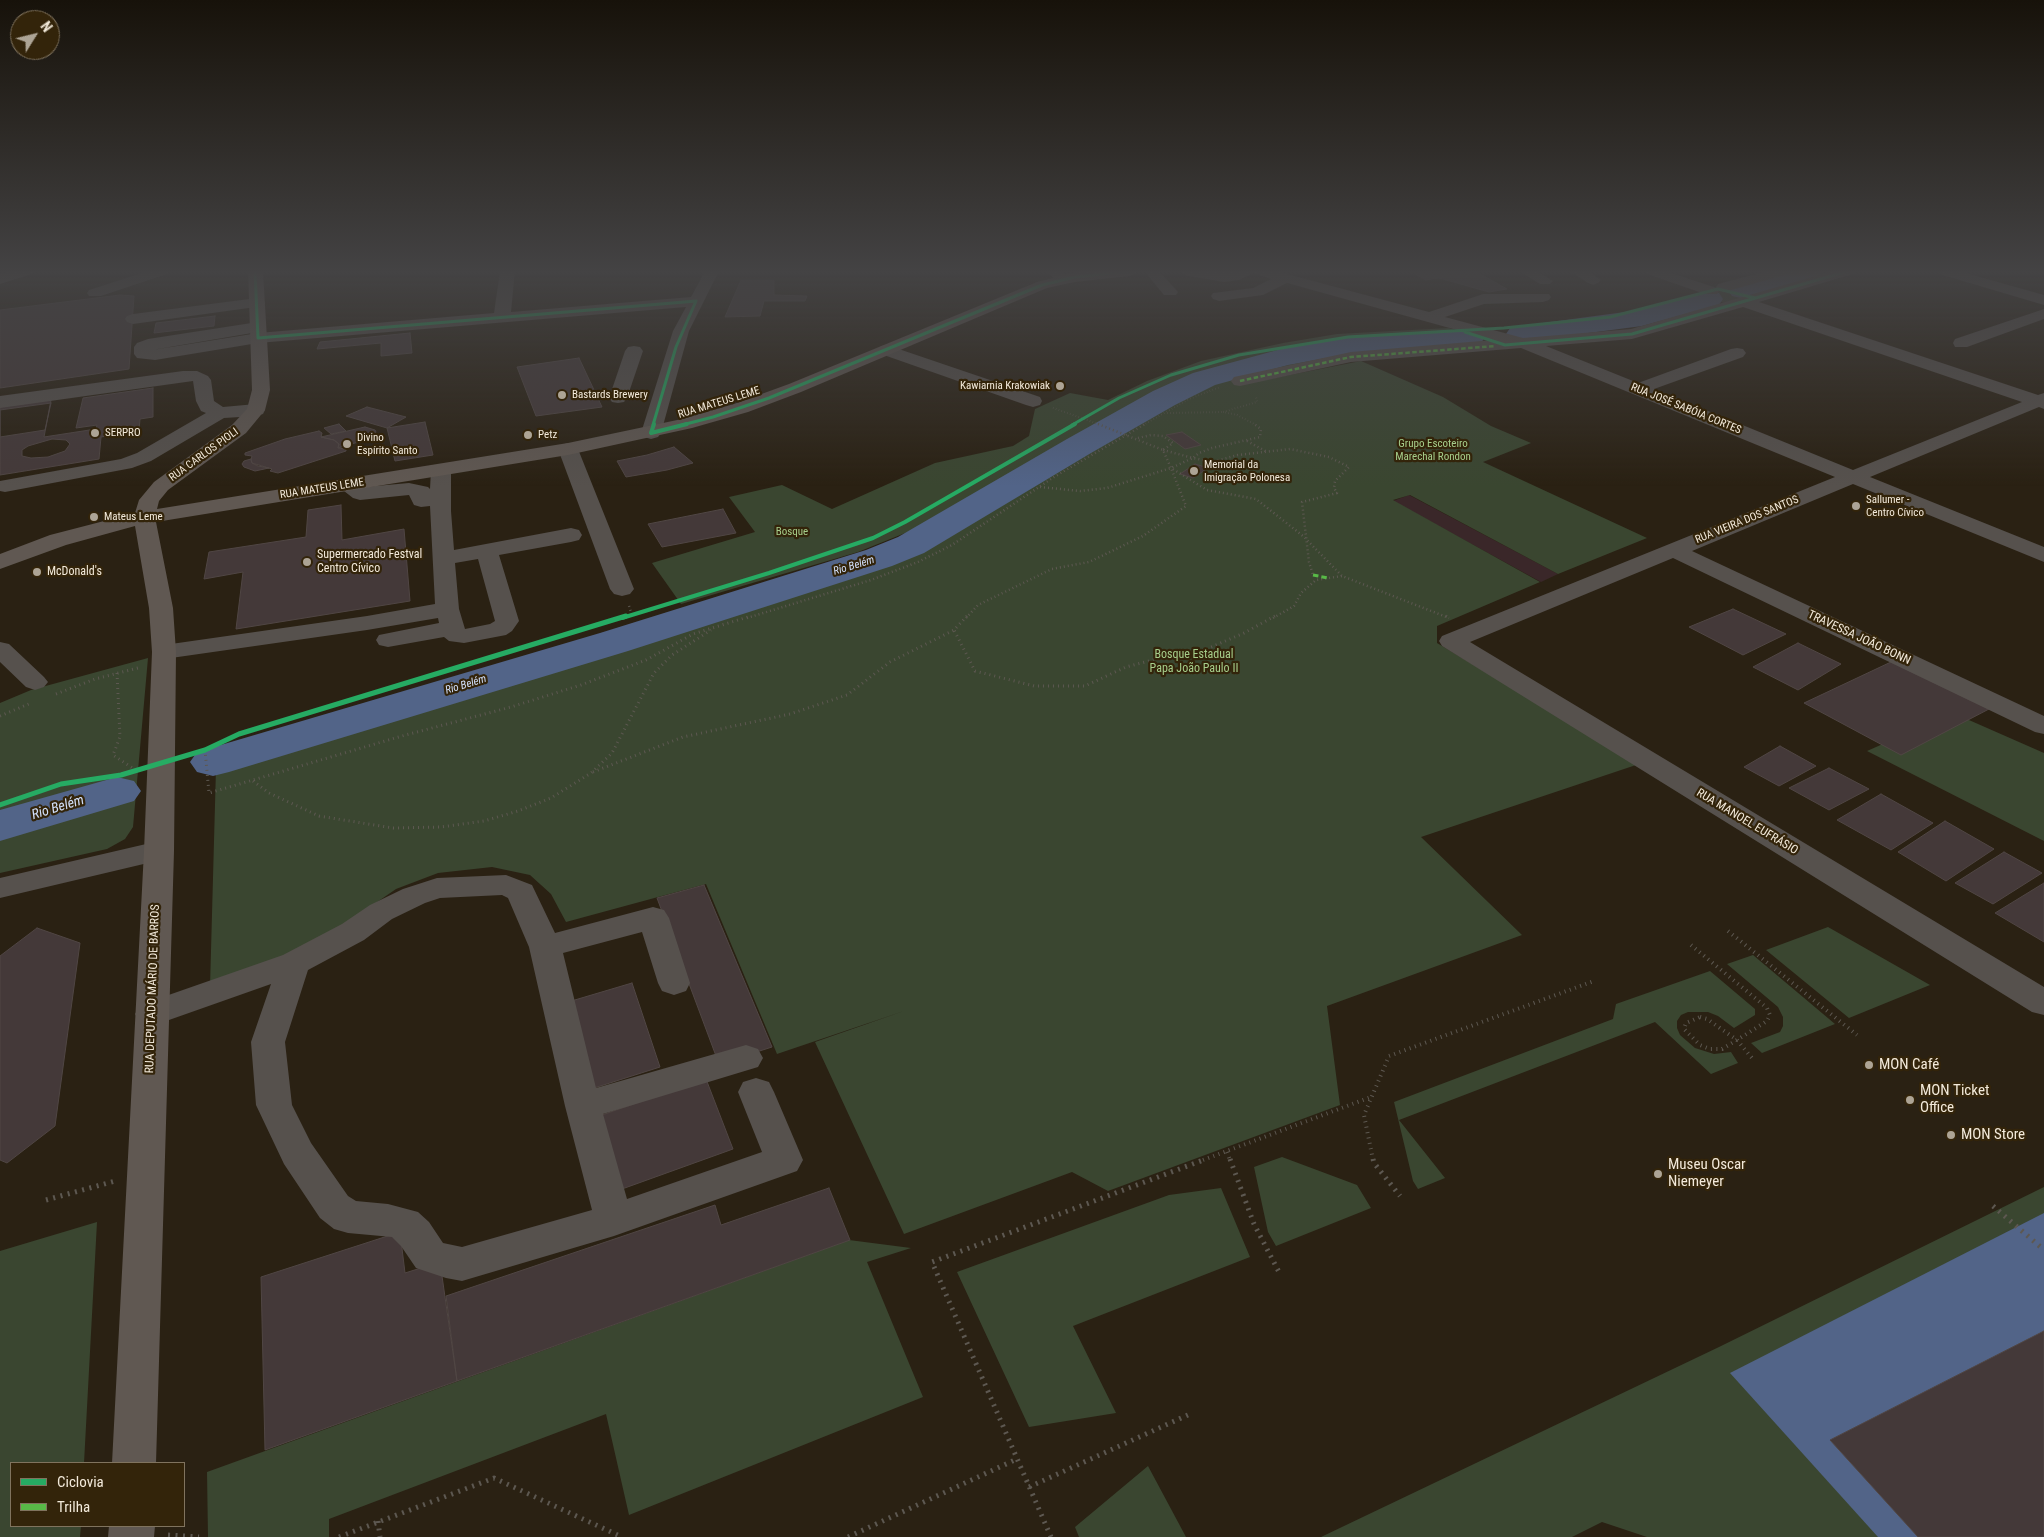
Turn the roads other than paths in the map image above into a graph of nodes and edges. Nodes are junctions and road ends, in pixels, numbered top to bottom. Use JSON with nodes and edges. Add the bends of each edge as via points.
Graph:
{"nodes":[{"id":1,"x":157,"y":343,"type":"edge"},
{"id":2,"x":212,"y":343,"type":"edge"},
{"id":3,"x":259,"y":343,"type":"edge"},
{"id":4,"x":673,"y":343,"type":"edge"},
{"id":5,"x":905,"y":343,"type":"edge"},
{"id":6,"x":1521,"y":343,"type":"edge"},
{"id":7,"x":1539,"y":343,"type":"edge"},
{"id":8,"x":1867,"y":343,"type":"edge"},
{"id":9,"x":1526,"y":344,"type":"junction"},
{"id":10,"x":888,"y":350,"type":"junction"},
{"id":11,"x":1737,"y":353,"type":"dead end"},
{"id":12,"x":658,"y":364,"type":"junction"},
{"id":13,"x":1240,"y":381,"type":"road end"},
{"id":14,"x":1638,"y":389,"type":"junction"},
{"id":15,"x":618,"y":398,"type":"dead end"},
{"id":16,"x":2042,"y":401,"type":"edge"},
{"id":17,"x":0,"y":402,"type":"edge"},
{"id":18,"x":1033,"y":402,"type":"road end"},
{"id":19,"x":256,"y":410,"type":"junction"},
{"id":20,"x":220,"y":413,"type":"junction"},
{"id":21,"x":652,"y":433,"type":"junction"},
{"id":22,"x":568,"y":449,"type":"junction"},
{"id":23,"x":441,"y":470,"type":"junction"},
{"id":24,"x":1852,"y":477,"type":"junction"},
{"id":25,"x":354,"y":484,"type":"junction"},
{"id":26,"x":5,"y":486,"type":"dead end"},
{"id":27,"x":431,"y":499,"type":"junction"},
{"id":28,"x":144,"y":517,"type":"junction"},
{"id":29,"x":571,"y":535,"type":"dead end"},
{"id":30,"x":1673,"y":550,"type":"junction"},
{"id":31,"x":487,"y":551,"type":"junction"},
{"id":32,"x":2044,"y":555,"type":"edge"},
{"id":33,"x":443,"y":559,"type":"junction"},
{"id":34,"x":0,"y":562,"type":"edge"},
{"id":35,"x":622,"y":589,"type":"dead end"},
{"id":36,"x":450,"y":618,"type":"junction"},
{"id":37,"x":388,"y":640,"type":"dead end"},
{"id":38,"x":1451,"y":641,"type":"joint"},
{"id":39,"x":0,"y":649,"type":"edge"},
{"id":40,"x":164,"y":652,"type":"junction"},
{"id":41,"x":40,"y":694,"type":"road end"},
{"id":42,"x":2044,"y":726,"type":"edge"},
{"id":43,"x":159,"y":851,"type":"junction"},
{"id":44,"x":0,"y":888,"type":"edge"},
{"id":45,"x":545,"y":947,"type":"junction"},
{"id":46,"x":294,"y":964,"type":"junction"},
{"id":47,"x":674,"y":983,"type":"dead end"},
{"id":48,"x":2044,"y":1003,"type":"edge"},
{"id":49,"x":152,"y":1014,"type":"junction"},
{"id":50,"x":583,"y":1106,"type":"junction"},
{"id":51,"x":614,"y":1220,"type":"junction"},
{"id":52,"x":134,"y":1462,"type":"edge"}],
"edges":[{"from":1,"to":2,"type":"street","via":[[143,347],[143,354],[155,355]]},
{"from":3,"to":19,"type":"main road","via":[[261,390]]},
{"from":4,"to":12,"type":"street"},
{"from":5,"to":10,"type":"main road","name":"RUA MATEUS LEME"},
{"from":6,"to":9,"type":"street","name":"RUA JOSÉ SABÓIA CORTES"},
{"from":7,"to":9,"type":"street"},
{"from":8,"to":16,"type":"street"},
{"from":9,"to":13,"type":"street","via":[[1351,357]]},
{"from":9,"to":14,"type":"street","name":"RUA JOSÉ SABÓIA CORTES"},
{"from":10,"to":18,"type":"street"},
{"from":10,"to":21,"type":"main road","name":"RUA MATEUS LEME","via":[[750,405]]},
{"from":11,"to":14,"type":"street"},
{"from":12,"to":15,"type":"street","via":[[631,358]]},
{"from":12,"to":21,"type":"street"},
{"from":14,"to":24,"type":"street","name":"RUA JOSÉ SABÓIA CORTES"},
{"from":16,"to":24,"type":"street","name":"RUA VIEIRA DOS SANTOS"},
{"from":17,"to":20,"type":"street","via":[[196,376],[202,380],[208,407]]},
{"from":19,"to":20,"type":"street"},
{"from":19,"to":28,"type":"main road","name":"RUA CARLOS PIOLI","via":[[239,429],[161,486],[148,500]]},
{"from":20,"to":26,"type":"street","via":[[144,457],[125,464]]},
{"from":21,"to":22,"type":"main road","name":"RUA MATEUS LEME"},
{"from":22,"to":23,"type":"main road","name":"RUA MATEUS LEME"},
{"from":22,"to":35,"type":"street"},
{"from":23,"to":25,"type":"main road","name":"RUA MATEUS LEME"},
{"from":23,"to":27,"type":"street"},
{"from":24,"to":30,"type":"street","name":"RUA VIEIRA DOS SANTOS"},
{"from":24,"to":32,"type":"street","name":"RUA JOSÉ SABÓIA CORTES"},
{"from":25,"to":27,"type":"street","via":[[354,491],[360,494],[418,489]]},
{"from":25,"to":28,"type":"main road","name":"RUA MATEUS LEME"},
{"from":27,"to":33,"type":"street","via":[[440,511]]},
{"from":28,"to":34,"type":"main road","name":"RUA MATEUS LEME","via":[[58,540]]},
{"from":28,"to":40,"type":"main road","name":"RUA DEPUTADO MÁRIO DE BARROS","via":[[161,608]]},
{"from":29,"to":31,"type":"street"},
{"from":30,"to":38,"type":"street","name":"RUA VIEIRA DOS SANTOS"},
{"from":30,"to":42,"type":"street","name":"TRAVESSA JOÃO BONN"},
{"from":31,"to":33,"type":"street"},
{"from":31,"to":36,"type":"street","via":[[507,621],[497,630],[458,636]]},
{"from":33,"to":36,"type":"street"},
{"from":36,"to":37,"type":"street"},
{"from":36,"to":40,"type":"street","via":[[367,623]]},
{"from":38,"to":48,"type":"street","name":"RUA MANOEL EUFRÁSIO"},
{"from":39,"to":41,"type":"street"},
{"from":40,"to":43,"type":"main road","name":"RUA DEPUTADO MÁRIO DE BARROS","via":[[149,767]]},
{"from":43,"to":44,"type":"street"},
{"from":43,"to":49,"type":"main road","name":"RUA DEPUTADO MÁRIO DE BARROS"},
{"from":45,"to":46,"type":"street","via":[[522,892],[506,885],[460,886],[437,888],[414,896]]},
{"from":45,"to":47,"type":"street","via":[[653,918]]},
{"from":45,"to":50,"type":"street"},
{"from":46,"to":49,"type":"street"},
{"from":46,"to":51,"type":"street","via":[[268,1042],[274,1105],[297,1153],[334,1207],[348,1217],[404,1224],[430,1256],[462,1264]]},
{"from":49,"to":52,"type":"main road","name":"RUA DEPUTADO MÁRIO DE BARROS"},
{"from":50,"to":51,"type":"street"},
{"from":50,"to":51,"type":"street","via":[[751,1076],[784,1160]]}]}
